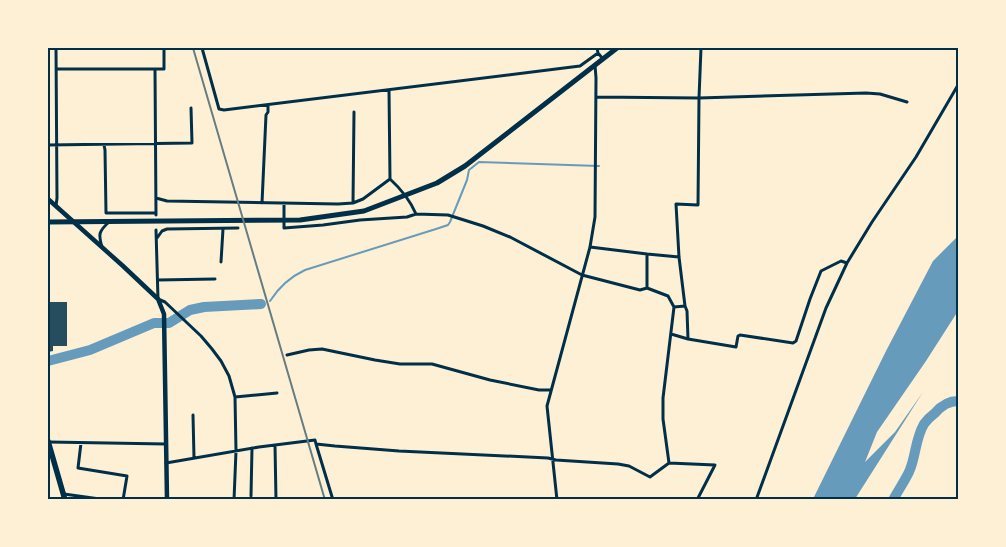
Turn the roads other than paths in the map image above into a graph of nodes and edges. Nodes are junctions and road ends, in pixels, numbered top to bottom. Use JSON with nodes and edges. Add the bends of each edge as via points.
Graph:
{"nodes":[{"id":1,"x":56,"y":48,"type":"edge"},
{"id":2,"x":164,"y":48,"type":"edge"},
{"id":3,"x":202,"y":48,"type":"edge"},
{"id":4,"x":596,"y":48,"type":"edge"},
{"id":5,"x":617,"y":48,"type":"edge"},
{"id":6,"x":701,"y":48,"type":"edge"},
{"id":7,"x":598,"y":53,"type":"junction"},
{"id":8,"x":603,"y":59,"type":"junction"},
{"id":9,"x":595,"y":65,"type":"junction"},
{"id":10,"x":57,"y":69,"type":"junction"},
{"id":11,"x":155,"y":69,"type":"junction"},
{"id":12,"x":958,"y":85,"type":"edge"},
{"id":13,"x":389,"y":90,"type":"junction"},
{"id":14,"x":596,"y":96,"type":"junction"},
{"id":15,"x":699,"y":98,"type":"junction"},
{"id":16,"x":907,"y":102,"type":"dead end"},
{"id":17,"x":268,"y":105,"type":"junction"},
{"id":18,"x":191,"y":108,"type":"dead end"},
{"id":19,"x":354,"y":112,"type":"dead end"},
{"id":20,"x":104,"y":144,"type":"junction"},
{"id":21,"x":156,"y":144,"type":"junction"},
{"id":22,"x":48,"y":145,"type":"edge"},
{"id":23,"x":57,"y":145,"type":"junction"},
{"id":24,"x":390,"y":178,"type":"junction"},
{"id":25,"x":406,"y":196,"type":"junction"},
{"id":26,"x":48,"y":198,"type":"edge"},
{"id":27,"x":156,"y":198,"type":"junction"},
{"id":28,"x":262,"y":203,"type":"junction"},
{"id":29,"x":284,"y":203,"type":"junction"},
{"id":30,"x":353,"y":203,"type":"junction"},
{"id":31,"x":56,"y":206,"type":"junction"},
{"id":32,"x":416,"y":214,"type":"junction"},
{"id":33,"x":48,"y":222,"type":"edge"},
{"id":34,"x":110,"y":222,"type":"junction"},
{"id":35,"x":75,"y":223,"type":"junction"},
{"id":36,"x":223,"y":228,"type":"junction"},
{"id":37,"x":238,"y":228,"type":"dead end"},
{"id":38,"x":156,"y":230,"type":"dead end"},
{"id":39,"x":157,"y":238,"type":"junction"},
{"id":40,"x":102,"y":247,"type":"junction"},
{"id":41,"x":590,"y":247,"type":"junction"},
{"id":42,"x":647,"y":254,"type":"junction"},
{"id":43,"x":680,"y":257,"type":"junction"},
{"id":44,"x":221,"y":262,"type":"dead end"},
{"id":45,"x":847,"y":263,"type":"junction"},
{"id":46,"x":582,"y":276,"type":"junction"},
{"id":47,"x":215,"y":279,"type":"dead end"},
{"id":48,"x":158,"y":280,"type":"junction"},
{"id":49,"x":647,"y":288,"type":"junction"},
{"id":50,"x":158,"y":299,"type":"junction"},
{"id":51,"x":685,"y":306,"type":"junction"},
{"id":52,"x":674,"y":307,"type":"junction"},
{"id":53,"x":671,"y":334,"type":"junction"},
{"id":54,"x":688,"y":339,"type":"junction"},
{"id":55,"x":287,"y":355,"type":"dead end"},
{"id":56,"x":551,"y":390,"type":"junction"},
{"id":57,"x":277,"y":393,"type":"dead end"},
{"id":58,"x":235,"y":396,"type":"junction"},
{"id":59,"x":193,"y":416,"type":"dead end"},
{"id":60,"x":48,"y":442,"type":"edge"},
{"id":61,"x":81,"y":444,"type":"junction"},
{"id":62,"x":166,"y":444,"type":"junction"},
{"id":63,"x":316,"y":444,"type":"junction"},
{"id":64,"x":275,"y":445,"type":"junction"},
{"id":65,"x":252,"y":448,"type":"junction"},
{"id":66,"x":236,"y":450,"type":"junction"},
{"id":67,"x":194,"y":458,"type":"junction"},
{"id":68,"x":552,"y":459,"type":"junction"},
{"id":69,"x":166,"y":463,"type":"junction"},
{"id":70,"x":669,"y":463,"type":"junction"},
{"id":71,"x":251,"y":496,"type":"dead end"},
{"id":72,"x":64,"y":497,"type":"edge"},
{"id":73,"x":107,"y":500,"type":"edge"},
{"id":74,"x":123,"y":500,"type":"edge"},
{"id":75,"x":167,"y":500,"type":"edge"},
{"id":76,"x":234,"y":500,"type":"edge"},
{"id":77,"x":276,"y":500,"type":"edge"},
{"id":78,"x":332,"y":500,"type":"edge"},
{"id":79,"x":557,"y":500,"type":"edge"},
{"id":80,"x":696,"y":500,"type":"edge"},
{"id":81,"x":756,"y":500,"type":"edge"}],
"edges":[{"from":1,"to":10,"type":"street"},
{"from":2,"to":11,"type":"street","via":[[164,69]]},
{"from":3,"to":17,"type":"street","via":[[219,109]]},
{"from":4,"to":7,"type":"street"},
{"from":5,"to":8,"type":"main road"},
{"from":6,"to":15,"type":"street"},
{"from":7,"to":8,"type":"street"},
{"from":7,"to":13,"type":"street","via":[[580,66]]},
{"from":8,"to":9,"type":"main road"},
{"from":9,"to":14,"type":"street"},
{"from":9,"to":25,"type":"main road","via":[[465,166]]},
{"from":10,"to":11,"type":"street"},
{"from":10,"to":23,"type":"street"},
{"from":11,"to":21,"type":"street"},
{"from":12,"to":45,"type":"street"},
{"from":13,"to":17,"type":"street"},
{"from":13,"to":24,"type":"street"},
{"from":14,"to":15,"type":"street"},
{"from":14,"to":41,"type":"street","via":[[595,217]]},
{"from":15,"to":16,"type":"street","via":[[866,93]]},
{"from":15,"to":43,"type":"street","via":[[698,205],[676,204]]},
{"from":17,"to":28,"type":"street"},
{"from":18,"to":21,"type":"street","via":[[192,143]]},
{"from":19,"to":30,"type":"street"},
{"from":20,"to":21,"type":"street"},
{"from":20,"to":23,"type":"street"},
{"from":20,"to":27,"type":"street","via":[[106,213],[156,214]]},
{"from":21,"to":27,"type":"street"},
{"from":22,"to":23,"type":"street"},
{"from":23,"to":31,"type":"street"},
{"from":24,"to":25,"type":"street"},
{"from":24,"to":30,"type":"street"},
{"from":25,"to":32,"type":"street"},
{"from":25,"to":34,"type":"main road","via":[[364,211],[300,220]]},
{"from":26,"to":31,"type":"street"},
{"from":27,"to":28,"type":"street"},
{"from":28,"to":29,"type":"street"},
{"from":29,"to":30,"type":"street"},
{"from":29,"to":32,"type":"street","via":[[284,228]]},
{"from":31,"to":35,"type":"street"},
{"from":32,"to":46,"type":"street","via":[[450,216],[483,226]]},
{"from":33,"to":35,"type":"main road"},
{"from":34,"to":35,"type":"main road"},
{"from":34,"to":40,"type":"street","via":[[100,233]]},
{"from":35,"to":40,"type":"street"},
{"from":36,"to":37,"type":"street"},
{"from":36,"to":39,"type":"street","via":[[167,229]]},
{"from":36,"to":44,"type":"street"},
{"from":38,"to":39,"type":"street"},
{"from":39,"to":48,"type":"street"},
{"from":40,"to":50,"type":"street"},
{"from":41,"to":42,"type":"street"},
{"from":41,"to":46,"type":"street"},
{"from":42,"to":43,"type":"street"},
{"from":42,"to":49,"type":"street"},
{"from":43,"to":51,"type":"street"},
{"from":45,"to":54,"type":"street","via":[[841,261],[821,271],[793,344],[740,335],[736,347]]},
{"from":45,"to":81,"type":"street","via":[[826,308]]},
{"from":46,"to":49,"type":"street","via":[[640,290]]},
{"from":46,"to":56,"type":"street"},
{"from":47,"to":48,"type":"street"},
{"from":48,"to":50,"type":"street"},
{"from":49,"to":52,"type":"street","via":[[668,296]]},
{"from":50,"to":58,"type":"street","via":[[201,336],[221,361]]},
{"from":50,"to":62,"type":"street","via":[[164,314]]},
{"from":51,"to":52,"type":"street"},
{"from":51,"to":54,"type":"street"},
{"from":52,"to":53,"type":"street"},
{"from":53,"to":54,"type":"street"},
{"from":53,"to":70,"type":"street","via":[[663,398]]},
{"from":55,"to":56,"type":"street","via":[[322,349],[400,364],[432,364],[490,380]]},
{"from":56,"to":68,"type":"street","via":[[547,406]]},
{"from":57,"to":58,"type":"street"},
{"from":58,"to":66,"type":"street"},
{"from":59,"to":67,"type":"street"},
{"from":60,"to":61,"type":"street"},
{"from":60,"to":72,"type":"main road"},
{"from":61,"to":62,"type":"street"},
{"from":61,"to":74,"type":"street","via":[[78,468],[126,476]]},
{"from":62,"to":69,"type":"street"},
{"from":63,"to":64,"type":"street","via":[[314,440]]},
{"from":63,"to":68,"type":"street"},
{"from":63,"to":78,"type":"street"},
{"from":64,"to":65,"type":"street"},
{"from":64,"to":77,"type":"street"},
{"from":65,"to":66,"type":"street"},
{"from":65,"to":71,"type":"street"},
{"from":66,"to":67,"type":"street"},
{"from":66,"to":76,"type":"street"},
{"from":67,"to":69,"type":"street"},
{"from":68,"to":70,"type":"street","via":[[629,466],[650,477]]},
{"from":68,"to":79,"type":"street"},
{"from":69,"to":75,"type":"street"},
{"from":70,"to":80,"type":"street","via":[[715,465]]},
{"from":72,"to":73,"type":"street"}]}
